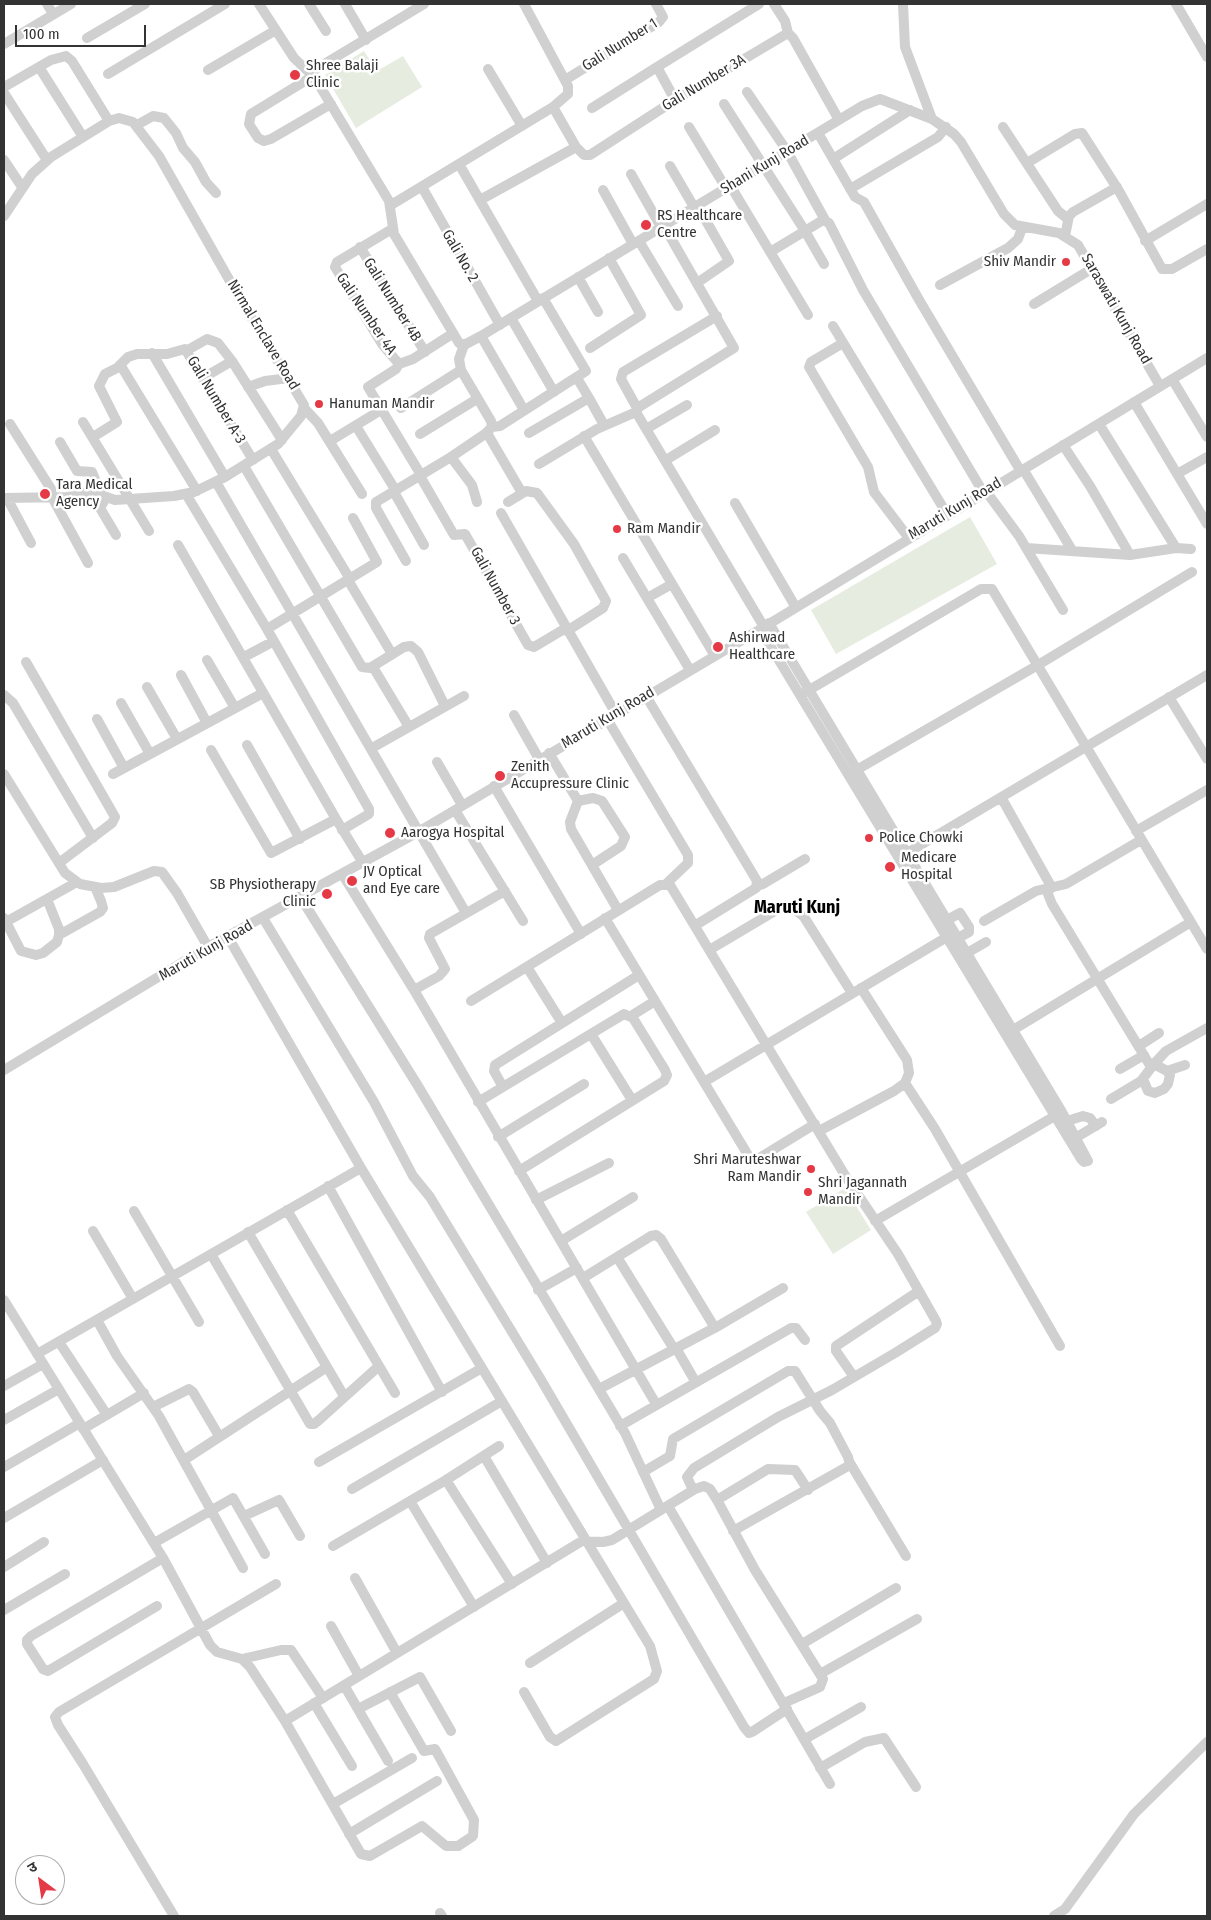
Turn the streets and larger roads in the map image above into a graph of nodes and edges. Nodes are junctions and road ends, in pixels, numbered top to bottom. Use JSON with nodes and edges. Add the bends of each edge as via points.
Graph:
{"nodes":[{"id":1,"x":47,"y":4,"type":"edge"},
{"id":2,"x":71,"y":4,"type":"edge"},
{"id":3,"x":145,"y":4,"type":"edge"},
{"id":4,"x":225,"y":4,"type":"edge"},
{"id":5,"x":259,"y":4,"type":"edge"},
{"id":6,"x":309,"y":4,"type":"edge"},
{"id":7,"x":345,"y":4,"type":"edge"},
{"id":8,"x":424,"y":4,"type":"edge"},
{"id":9,"x":524,"y":4,"type":"edge"},
{"id":10,"x":656,"y":4,"type":"edge"},
{"id":11,"x":759,"y":4,"type":"edge"},
{"id":12,"x":774,"y":4,"type":"edge"},
{"id":13,"x":903,"y":4,"type":"edge"},
{"id":14,"x":1176,"y":4,"type":"edge"},
{"id":15,"x":53,"y":14,"type":"junction"},
{"id":16,"x":276,"y":30,"type":"junction"},
{"id":17,"x":326,"y":31,"type":"dead end"},
{"id":18,"x":788,"y":33,"type":"junction"},
{"id":19,"x":87,"y":38,"type":"dead end"},
{"id":20,"x":366,"y":40,"type":"junction"},
{"id":21,"x":4,"y":44,"type":"edge"},
{"id":22,"x":1207,"y":58,"type":"edge"},
{"id":23,"x":39,"y":67,"type":"junction"},
{"id":24,"x":657,"y":67,"type":"junction"},
{"id":25,"x":488,"y":69,"type":"dead end"},
{"id":26,"x":208,"y":70,"type":"dead end"},
{"id":27,"x":108,"y":74,"type":"dead end"},
{"id":28,"x":312,"y":74,"type":"junction"},
{"id":29,"x":565,"y":80,"type":"junction"},
{"id":30,"x":4,"y":87,"type":"edge"},
{"id":31,"x":747,"y":92,"type":"dead end"},
{"id":32,"x":4,"y":93,"type":"edge"},
{"id":33,"x":675,"y":100,"type":"junction"},
{"id":34,"x":331,"y":104,"type":"junction"},
{"id":35,"x":724,"y":104,"type":"dead end"},
{"id":36,"x":553,"y":107,"type":"junction"},
{"id":37,"x":592,"y":108,"type":"dead end"},
{"id":38,"x":910,"y":110,"type":"junction"},
{"id":39,"x":932,"y":119,"type":"junction"},
{"id":40,"x":839,"y":120,"type":"junction"},
{"id":41,"x":109,"y":121,"type":"junction"},
{"id":42,"x":137,"y":125,"type":"junction"},
{"id":43,"x":522,"y":126,"type":"junction"},
{"id":44,"x":688,"y":127,"type":"dead end"},
{"id":45,"x":946,"y":127,"type":"junction"},
{"id":46,"x":1003,"y":128,"type":"dead end"},
{"id":47,"x":818,"y":133,"type":"junction"},
{"id":48,"x":83,"y":136,"type":"junction"},
{"id":49,"x":576,"y":147,"type":"junction"},
{"id":50,"x":787,"y":151,"type":"junction"},
{"id":51,"x":833,"y":159,"type":"junction"},
{"id":52,"x":4,"y":160,"type":"edge"},
{"id":53,"x":47,"y":160,"type":"junction"},
{"id":54,"x":1027,"y":163,"type":"junction"},
{"id":55,"x":458,"y":164,"type":"junction"},
{"id":56,"x":764,"y":165,"type":"junction"},
{"id":57,"x":670,"y":166,"type":"dead end"},
{"id":58,"x":631,"y":174,"type":"dead end"},
{"id":59,"x":728,"y":186,"type":"junction"},
{"id":60,"x":22,"y":187,"type":"junction"},
{"id":61,"x":422,"y":187,"type":"junction"},
{"id":62,"x":1117,"y":187,"type":"junction"},
{"id":63,"x":850,"y":189,"type":"junction"},
{"id":64,"x":603,"y":190,"type":"dead end"},
{"id":65,"x":216,"y":194,"type":"dead end"},
{"id":66,"x":480,"y":200,"type":"junction"},
{"id":67,"x":1207,"y":204,"type":"edge"},
{"id":68,"x":391,"y":205,"type":"junction"},
{"id":69,"x":696,"y":206,"type":"junction"},
{"id":70,"x":4,"y":216,"type":"edge"},
{"id":71,"x":1068,"y":219,"type":"junction"},
{"id":72,"x":825,"y":220,"type":"junction"},
{"id":73,"x":663,"y":227,"type":"junction"},
{"id":74,"x":1022,"y":228,"type":"junction"},
{"id":75,"x":392,"y":229,"type":"junction"},
{"id":76,"x":805,"y":231,"type":"junction"},
{"id":77,"x":1065,"y":236,"type":"junction"},
{"id":78,"x":1145,"y":240,"type":"junction"},
{"id":79,"x":636,"y":242,"type":"junction"},
{"id":80,"x":360,"y":247,"type":"junction"},
{"id":81,"x":1207,"y":249,"type":"edge"},
{"id":82,"x":770,"y":252,"type":"junction"},
{"id":83,"x":609,"y":258,"type":"junction"},
{"id":84,"x":824,"y":264,"type":"dead end"},
{"id":85,"x":1093,"y":268,"type":"junction"},
{"id":86,"x":578,"y":277,"type":"junction"},
{"id":87,"x":697,"y":282,"type":"junction"},
{"id":88,"x":940,"y":285,"type":"dead end"},
{"id":89,"x":540,"y":300,"type":"junction"},
{"id":90,"x":1034,"y":304,"type":"dead end"},
{"id":91,"x":678,"y":306,"type":"dead end"},
{"id":92,"x":598,"y":312,"type":"dead end"},
{"id":93,"x":717,"y":316,"type":"junction"},
{"id":94,"x":808,"y":316,"type":"dead end"},
{"id":95,"x":511,"y":318,"type":"junction"},
{"id":96,"x":500,"y":325,"type":"junction"},
{"id":97,"x":833,"y":326,"type":"dead end"},
{"id":98,"x":452,"y":334,"type":"junction"},
{"id":99,"x":480,"y":336,"type":"junction"},
{"id":100,"x":464,"y":344,"type":"junction"},
{"id":101,"x":843,"y":344,"type":"junction"},
{"id":102,"x":590,"y":348,"type":"dead end"},
{"id":103,"x":186,"y":351,"type":"junction"},
{"id":104,"x":424,"y":352,"type":"junction"},
{"id":105,"x":152,"y":353,"type":"junction"},
{"id":106,"x":1207,"y":358,"type":"edge"},
{"id":107,"x":232,"y":361,"type":"junction"},
{"id":108,"x":399,"y":364,"type":"junction"},
{"id":109,"x":119,"y":366,"type":"junction"},
{"id":110,"x":461,"y":370,"type":"junction"},
{"id":111,"x":203,"y":378,"type":"junction"},
{"id":112,"x":289,"y":378,"type":"junction"},
{"id":113,"x":577,"y":378,"type":"junction"},
{"id":114,"x":1172,"y":379,"type":"junction"},
{"id":115,"x":1160,"y":386,"type":"junction"},
{"id":116,"x":248,"y":387,"type":"junction"},
{"id":117,"x":554,"y":392,"type":"junction"},
{"id":118,"x":589,"y":398,"type":"junction"},
{"id":119,"x":477,"y":399,"type":"junction"},
{"id":120,"x":1134,"y":402,"type":"junction"},
{"id":121,"x":687,"y":405,"type":"dead end"},
{"id":122,"x":304,"y":408,"type":"junction"},
{"id":123,"x":401,"y":408,"type":"dead end"},
{"id":124,"x":381,"y":410,"type":"junction"},
{"id":125,"x":524,"y":410,"type":"junction"},
{"id":126,"x":637,"y":410,"type":"junction"},
{"id":127,"x":84,"y":422,"type":"dead end"},
{"id":128,"x":10,"y":424,"type":"dead end"},
{"id":129,"x":1099,"y":424,"type":"junction"},
{"id":130,"x":604,"y":425,"type":"junction"},
{"id":131,"x":356,"y":426,"type":"junction"},
{"id":132,"x":646,"y":429,"type":"junction"},
{"id":133,"x":489,"y":430,"type":"junction"},
{"id":134,"x":715,"y":430,"type":"dead end"},
{"id":135,"x":420,"y":434,"type":"dead end"},
{"id":136,"x":529,"y":434,"type":"dead end"},
{"id":137,"x":584,"y":436,"type":"junction"},
{"id":138,"x":93,"y":437,"type":"junction"},
{"id":139,"x":1207,"y":437,"type":"edge"},
{"id":140,"x":282,"y":440,"type":"junction"},
{"id":141,"x":330,"y":441,"type":"junction"},
{"id":142,"x":60,"y":442,"type":"dead end"},
{"id":143,"x":1062,"y":445,"type":"junction"},
{"id":144,"x":271,"y":449,"type":"junction"},
{"id":145,"x":451,"y":457,"type":"junction"},
{"id":146,"x":1207,"y":457,"type":"edge"},
{"id":147,"x":666,"y":460,"type":"junction"},
{"id":148,"x":248,"y":463,"type":"junction"},
{"id":149,"x":539,"y":464,"type":"dead end"},
{"id":150,"x":1022,"y":469,"type":"junction"},
{"id":151,"x":1177,"y":474,"type":"junction"},
{"id":152,"x":421,"y":475,"type":"junction"},
{"id":153,"x":221,"y":480,"type":"junction"},
{"id":154,"x":197,"y":491,"type":"junction"},
{"id":155,"x":984,"y":491,"type":"junction"},
{"id":156,"x":395,"y":492,"type":"junction"},
{"id":157,"x":522,"y":493,"type":"junction"},
{"id":158,"x":186,"y":494,"type":"junction"},
{"id":159,"x":362,"y":494,"type":"dead end"},
{"id":160,"x":104,"y":497,"type":"junction"},
{"id":161,"x":6,"y":498,"type":"edge"},
{"id":162,"x":52,"y":498,"type":"junction"},
{"id":163,"x":131,"y":499,"type":"junction"},
{"id":164,"x":477,"y":502,"type":"dead end"},
{"id":165,"x":508,"y":502,"type":"dead end"},
{"id":166,"x":735,"y":504,"type":"dead end"},
{"id":167,"x":501,"y":513,"type":"dead end"},
{"id":168,"x":947,"y":514,"type":"junction"},
{"id":169,"x":353,"y":518,"type":"dead end"},
{"id":170,"x":1207,"y":524,"type":"edge"},
{"id":171,"x":149,"y":531,"type":"dead end"},
{"id":172,"x":116,"y":534,"type":"dead end"},
{"id":173,"x":908,"y":538,"type":"junction"},
{"id":174,"x":31,"y":543,"type":"dead end"},
{"id":175,"x":178,"y":545,"type":"dead end"},
{"id":176,"x":424,"y":545,"type":"dead end"},
{"id":177,"x":1026,"y":548,"type":"junction"},
{"id":178,"x":1176,"y":548,"type":"junction"},
{"id":179,"x":1191,"y":549,"type":"dead end"},
{"id":180,"x":1072,"y":550,"type":"junction"},
{"id":181,"x":1130,"y":555,"type":"junction"},
{"id":182,"x":623,"y":558,"type":"dead end"},
{"id":183,"x":406,"y":561,"type":"dead end"},
{"id":184,"x":88,"y":563,"type":"dead end"},
{"id":185,"x":1192,"y":572,"type":"dead end"},
{"id":186,"x":349,"y":580,"type":"junction"},
{"id":187,"x":672,"y":584,"type":"junction"},
{"id":188,"x":321,"y":596,"type":"junction"},
{"id":189,"x":647,"y":598,"type":"junction"},
{"id":190,"x":795,"y":606,"type":"junction"},
{"id":191,"x":1062,"y":610,"type":"dead end"},
{"id":192,"x":293,"y":613,"type":"junction"},
{"id":193,"x":764,"y":626,"type":"junction"},
{"id":194,"x":267,"y":628,"type":"junction"},
{"id":195,"x":566,"y":629,"type":"junction"},
{"id":196,"x":274,"y":640,"type":"junction"},
{"id":197,"x":392,"y":654,"type":"junction"},
{"id":198,"x":715,"y":656,"type":"junction"},
{"id":199,"x":244,"y":657,"type":"junction"},
{"id":200,"x":207,"y":660,"type":"dead end"},
{"id":201,"x":26,"y":662,"type":"dead end"},
{"id":202,"x":1038,"y":665,"type":"junction"},
{"id":203,"x":373,"y":667,"type":"junction"},
{"id":204,"x":690,"y":670,"type":"junction"},
{"id":205,"x":181,"y":675,"type":"dead end"},
{"id":206,"x":1207,"y":676,"type":"edge"},
{"id":207,"x":147,"y":687,"type":"dead end"},
{"id":208,"x":263,"y":693,"type":"junction"},
{"id":209,"x":805,"y":693,"type":"junction"},
{"id":210,"x":4,"y":696,"type":"edge"},
{"id":211,"x":464,"y":696,"type":"dead end"},
{"id":212,"x":646,"y":696,"type":"junction"},
{"id":213,"x":1169,"y":697,"type":"junction"},
{"id":214,"x":121,"y":703,"type":"dead end"},
{"id":215,"x":445,"y":706,"type":"junction"},
{"id":216,"x":235,"y":708,"type":"junction"},
{"id":217,"x":514,"y":715,"type":"dead end"},
{"id":218,"x":611,"y":716,"type":"junction"},
{"id":219,"x":98,"y":719,"type":"dead end"},
{"id":220,"x":207,"y":723,"type":"junction"},
{"id":221,"x":410,"y":727,"type":"junction"},
{"id":222,"x":177,"y":739,"type":"junction"},
{"id":223,"x":247,"y":745,"type":"dead end"},
{"id":224,"x":1086,"y":746,"type":"junction"},
{"id":225,"x":372,"y":748,"type":"junction"},
{"id":226,"x":211,"y":750,"type":"dead end"},
{"id":227,"x":549,"y":753,"type":"junction"},
{"id":228,"x":150,"y":754,"type":"junction"},
{"id":229,"x":539,"y":759,"type":"junction"},
{"id":230,"x":1207,"y":759,"type":"edge"},
{"id":231,"x":437,"y":762,"type":"dead end"},
{"id":232,"x":124,"y":768,"type":"junction"},
{"id":233,"x":853,"y":772,"type":"junction"},
{"id":234,"x":114,"y":774,"type":"dead end"},
{"id":235,"x":5,"y":779,"type":"edge"},
{"id":236,"x":494,"y":786,"type":"junction"},
{"id":237,"x":1207,"y":790,"type":"edge"},
{"id":238,"x":1001,"y":797,"type":"junction"},
{"id":239,"x":578,"y":801,"type":"junction"},
{"id":240,"x":458,"y":808,"type":"junction"},
{"id":241,"x":336,"y":819,"type":"junction"},
{"id":242,"x":342,"y":830,"type":"junction"},
{"id":243,"x":418,"y":832,"type":"junction"},
{"id":244,"x":1139,"y":836,"type":"junction"},
{"id":245,"x":93,"y":838,"type":"junction"},
{"id":246,"x":300,"y":839,"type":"junction"},
{"id":247,"x":903,"y":855,"type":"junction"},
{"id":248,"x":805,"y":858,"type":"dead end"},
{"id":249,"x":58,"y":863,"type":"junction"},
{"id":250,"x":363,"y":863,"type":"junction"},
{"id":251,"x":592,"y":864,"type":"junction"},
{"id":252,"x":343,"y":875,"type":"junction"},
{"id":253,"x":77,"y":882,"type":"junction"},
{"id":254,"x":667,"y":883,"type":"junction"},
{"id":255,"x":757,"y":886,"type":"junction"},
{"id":256,"x":95,"y":888,"type":"junction"},
{"id":257,"x":1049,"y":889,"type":"junction"},
{"id":258,"x":504,"y":891,"type":"junction"},
{"id":259,"x":301,"y":898,"type":"junction"},
{"id":260,"x":47,"y":899,"type":"junction"},
{"id":261,"x":618,"y":910,"type":"junction"},
{"id":262,"x":466,"y":913,"type":"junction"},
{"id":263,"x":263,"y":918,"type":"junction"},
{"id":264,"x":605,"y":918,"type":"junction"},
{"id":265,"x":947,"y":920,"type":"junction"},
{"id":266,"x":4,"y":921,"type":"edge"},
{"id":267,"x":523,"y":921,"type":"dead end"},
{"id":268,"x":984,"y":921,"type":"dead end"},
{"id":269,"x":1191,"y":922,"type":"junction"},
{"id":270,"x":696,"y":925,"type":"junction"},
{"id":271,"x":580,"y":934,"type":"junction"},
{"id":272,"x":59,"y":935,"type":"junction"},
{"id":273,"x":228,"y":936,"type":"junction"},
{"id":274,"x":953,"y":936,"type":"junction"},
{"id":275,"x":986,"y":942,"type":"dead end"},
{"id":276,"x":208,"y":947,"type":"junction"},
{"id":277,"x":711,"y":949,"type":"junction"},
{"id":278,"x":1207,"y":949,"type":"edge"},
{"id":279,"x":967,"y":953,"type":"junction"},
{"id":280,"x":527,"y":967,"type":"junction"},
{"id":281,"x":640,"y":975,"type":"junction"},
{"id":282,"x":1098,"y":978,"type":"junction"},
{"id":283,"x":414,"y":990,"type":"junction"},
{"id":284,"x":857,"y":990,"type":"junction"},
{"id":285,"x":471,"y":1001,"type":"dead end"},
{"id":286,"x":655,"y":1001,"type":"junction"},
{"id":287,"x":631,"y":1016,"type":"junction"},
{"id":288,"x":562,"y":1023,"type":"junction"},
{"id":289,"x":1207,"y":1028,"type":"edge"},
{"id":290,"x":1009,"y":1032,"type":"junction"},
{"id":291,"x":1159,"y":1033,"type":"dead end"},
{"id":292,"x":591,"y":1034,"type":"junction"},
{"id":293,"x":766,"y":1044,"type":"junction"},
{"id":294,"x":1139,"y":1046,"type":"junction"},
{"id":295,"x":1144,"y":1055,"type":"junction"},
{"id":296,"x":1152,"y":1065,"type":"junction"},
{"id":297,"x":1185,"y":1065,"type":"dead end"},
{"id":298,"x":1120,"y":1069,"type":"dead end"},
{"id":299,"x":4,"y":1070,"type":"edge"},
{"id":300,"x":1167,"y":1071,"type":"junction"},
{"id":301,"x":1143,"y":1079,"type":"junction"},
{"id":302,"x":704,"y":1082,"type":"junction"},
{"id":303,"x":905,"y":1083,"type":"junction"},
{"id":304,"x":584,"y":1084,"type":"dead end"},
{"id":305,"x":503,"y":1087,"type":"junction"},
{"id":306,"x":1111,"y":1099,"type":"dead end"},
{"id":307,"x":632,"y":1100,"type":"junction"},
{"id":308,"x":478,"y":1102,"type":"junction"},
{"id":309,"x":1062,"y":1116,"type":"junction"},
{"id":310,"x":817,"y":1127,"type":"junction"},
{"id":311,"x":498,"y":1136,"type":"junction"},
{"id":312,"x":1077,"y":1137,"type":"junction"},
{"id":313,"x":609,"y":1163,"type":"dead end"},
{"id":314,"x":361,"y":1168,"type":"junction"},
{"id":315,"x":519,"y":1171,"type":"junction"},
{"id":316,"x":961,"y":1172,"type":"junction"},
{"id":317,"x":328,"y":1186,"type":"junction"},
{"id":318,"x":633,"y":1197,"type":"dead end"},
{"id":319,"x":536,"y":1200,"type":"junction"},
{"id":320,"x":134,"y":1210,"type":"dead end"},
{"id":321,"x":287,"y":1210,"type":"junction"},
{"id":322,"x":876,"y":1221,"type":"junction"},
{"id":323,"x":93,"y":1231,"type":"dead end"},
{"id":324,"x":248,"y":1232,"type":"junction"},
{"id":325,"x":561,"y":1241,"type":"junction"},
{"id":326,"x":211,"y":1254,"type":"junction"},
{"id":327,"x":617,"y":1257,"type":"junction"},
{"id":328,"x":577,"y":1268,"type":"junction"},
{"id":329,"x":172,"y":1276,"type":"junction"},
{"id":330,"x":583,"y":1278,"type":"junction"},
{"id":331,"x":783,"y":1288,"type":"dead end"},
{"id":332,"x":538,"y":1290,"type":"junction"},
{"id":333,"x":920,"y":1291,"type":"junction"},
{"id":334,"x":132,"y":1299,"type":"junction"},
{"id":335,"x":4,"y":1300,"type":"edge"},
{"id":336,"x":97,"y":1320,"type":"junction"},
{"id":337,"x":199,"y":1322,"type":"dead end"},
{"id":338,"x":715,"y":1328,"type":"junction"},
{"id":339,"x":805,"y":1340,"type":"dead end"},
{"id":340,"x":59,"y":1342,"type":"junction"},
{"id":341,"x":1060,"y":1346,"type":"dead end"},
{"id":342,"x":675,"y":1349,"type":"junction"},
{"id":343,"x":37,"y":1354,"type":"junction"},
{"id":344,"x":44,"y":1364,"type":"junction"},
{"id":345,"x":379,"y":1366,"type":"junction"},
{"id":346,"x":327,"y":1367,"type":"junction"},
{"id":347,"x":482,"y":1368,"type":"junction"},
{"id":348,"x":635,"y":1369,"type":"junction"},
{"id":349,"x":854,"y":1377,"type":"junction"},
{"id":350,"x":695,"y":1381,"type":"junction"},
{"id":351,"x":4,"y":1386,"type":"edge"},
{"id":352,"x":59,"y":1389,"type":"junction"},
{"id":353,"x":598,"y":1389,"type":"junction"},
{"id":354,"x":290,"y":1390,"type":"junction"},
{"id":355,"x":442,"y":1392,"type":"junction"},
{"id":356,"x":144,"y":1393,"type":"junction"},
{"id":357,"x":395,"y":1393,"type":"dead end"},
{"id":358,"x":344,"y":1396,"type":"junction"},
{"id":359,"x":813,"y":1400,"type":"junction"},
{"id":360,"x":502,"y":1401,"type":"junction"},
{"id":361,"x":656,"y":1404,"type":"junction"},
{"id":362,"x":153,"y":1407,"type":"junction"},
{"id":363,"x":107,"y":1415,"type":"junction"},
{"id":364,"x":4,"y":1420,"type":"edge"},
{"id":365,"x":82,"y":1426,"type":"junction"},
{"id":366,"x":620,"y":1426,"type":"junction"},
{"id":367,"x":219,"y":1436,"type":"junction"},
{"id":368,"x":499,"y":1446,"type":"dead end"},
{"id":369,"x":484,"y":1456,"type":"junction"},
{"id":370,"x":102,"y":1460,"type":"junction"},
{"id":371,"x":184,"y":1460,"type":"junction"},
{"id":372,"x":319,"y":1462,"type":"dead end"},
{"id":373,"x":850,"y":1463,"type":"junction"},
{"id":374,"x":4,"y":1467,"type":"edge"},
{"id":375,"x":643,"y":1472,"type":"junction"},
{"id":376,"x":446,"y":1480,"type":"junction"},
{"id":377,"x":352,"y":1490,"type":"dead end"},
{"id":378,"x":693,"y":1490,"type":"junction"},
{"id":379,"x":808,"y":1490,"type":"junction"},
{"id":380,"x":717,"y":1500,"type":"junction"},
{"id":381,"x":410,"y":1501,"type":"junction"},
{"id":382,"x":665,"y":1508,"type":"junction"},
{"id":383,"x":210,"y":1511,"type":"junction"},
{"id":384,"x":244,"y":1516,"type":"junction"},
{"id":385,"x":4,"y":1518,"type":"edge"},
{"id":386,"x":630,"y":1530,"type":"junction"},
{"id":387,"x":733,"y":1532,"type":"junction"},
{"id":388,"x":300,"y":1536,"type":"dead end"},
{"id":389,"x":586,"y":1540,"type":"junction"},
{"id":390,"x":44,"y":1542,"type":"dead end"},
{"id":391,"x":154,"y":1543,"type":"junction"},
{"id":392,"x":333,"y":1546,"type":"dead end"},
{"id":393,"x":265,"y":1554,"type":"dead end"},
{"id":394,"x":906,"y":1556,"type":"dead end"},
{"id":395,"x":164,"y":1558,"type":"junction"},
{"id":396,"x":547,"y":1563,"type":"junction"},
{"id":397,"x":4,"y":1567,"type":"edge"},
{"id":398,"x":243,"y":1568,"type":"dead end"},
{"id":399,"x":65,"y":1574,"type":"dead end"},
{"id":400,"x":355,"y":1578,"type":"dead end"},
{"id":401,"x":276,"y":1584,"type":"dead end"},
{"id":402,"x":512,"y":1584,"type":"junction"},
{"id":403,"x":896,"y":1588,"type":"dead end"},
{"id":404,"x":624,"y":1603,"type":"junction"},
{"id":405,"x":157,"y":1606,"type":"dead end"},
{"id":406,"x":474,"y":1607,"type":"junction"},
{"id":407,"x":4,"y":1610,"type":"edge"},
{"id":408,"x":917,"y":1619,"type":"dead end"},
{"id":409,"x":331,"y":1626,"type":"dead end"},
{"id":410,"x":201,"y":1627,"type":"junction"},
{"id":411,"x":802,"y":1644,"type":"junction"},
{"id":412,"x":397,"y":1653,"type":"junction"},
{"id":413,"x":242,"y":1659,"type":"junction"},
{"id":414,"x":530,"y":1663,"type":"dead end"},
{"id":415,"x":820,"y":1674,"type":"junction"},
{"id":416,"x":359,"y":1676,"type":"junction"},
{"id":417,"x":344,"y":1685,"type":"junction"},
{"id":418,"x":390,"y":1692,"type":"junction"},
{"id":419,"x":524,"y":1692,"type":"dead end"},
{"id":420,"x":318,"y":1701,"type":"junction"},
{"id":421,"x":786,"y":1706,"type":"junction"},
{"id":422,"x":861,"y":1707,"type":"dead end"},
{"id":423,"x":358,"y":1709,"type":"junction"},
{"id":424,"x":285,"y":1721,"type":"junction"},
{"id":425,"x":451,"y":1731,"type":"dead end"},
{"id":426,"x":804,"y":1740,"type":"junction"},
{"id":427,"x":1207,"y":1742,"type":"edge"},
{"id":428,"x":412,"y":1758,"type":"dead end"},
{"id":429,"x":388,"y":1761,"type":"dead end"},
{"id":430,"x":352,"y":1766,"type":"dead end"},
{"id":431,"x":820,"y":1768,"type":"junction"},
{"id":432,"x":437,"y":1781,"type":"dead end"},
{"id":433,"x":830,"y":1784,"type":"dead end"},
{"id":434,"x":916,"y":1787,"type":"dead end"},
{"id":435,"x":333,"y":1804,"type":"junction"},
{"id":436,"x":349,"y":1834,"type":"junction"},
{"id":437,"x":174,"y":1916,"type":"edge"},
{"id":438,"x":1054,"y":1916,"type":"edge"}],
"edges":[{"from":1,"to":15,"type":"street"},
{"from":2,"to":15,"type":"street"},
{"from":3,"to":19,"type":"street"},
{"from":4,"to":27,"type":"street"},
{"from":5,"to":16,"type":"street"},
{"from":6,"to":17,"type":"street"},
{"from":7,"to":20,"type":"street"},
{"from":8,"to":20,"type":"street"},
{"from":9,"to":29,"type":"street"},
{"from":10,"to":29,"type":"street","name":"Gali Number 1","via":[[662,14],[659,22]]},
{"from":11,"to":24,"type":"street"},
{"from":12,"to":18,"type":"street","via":[[785,21]]},
{"from":13,"to":39,"type":"street","via":[[905,47]]},
{"from":14,"to":22,"type":"street"},
{"from":15,"to":21,"type":"street"},
{"from":16,"to":26,"type":"street"},
{"from":16,"to":28,"type":"street","via":[[294,58]]},
{"from":18,"to":33,"type":"street","name":"Gali Number 3A"},
{"from":18,"to":40,"type":"street"},
{"from":20,"to":28,"type":"street"},
{"from":23,"to":30,"type":"street"},
{"from":23,"to":41,"type":"street","via":[[58,57],[69,58]]},
{"from":23,"to":48,"type":"street"},
{"from":24,"to":33,"type":"street"},
{"from":24,"to":37,"type":"street"},
{"from":25,"to":43,"type":"street"},
{"from":28,"to":34,"type":"street"},
{"from":28,"to":34,"type":"street","via":[[251,114],[249,124],[258,138],[264,141]]},
{"from":29,"to":36,"type":"street","via":[[568,94]]},
{"from":31,"to":50,"type":"street"},
{"from":32,"to":53,"type":"street"},
{"from":33,"to":49,"type":"street","name":"Gali Number 3A","via":[[590,155],[584,155]]},
{"from":34,"to":68,"type":"street"},
{"from":35,"to":56,"type":"street"},
{"from":36,"to":43,"type":"street"},
{"from":36,"to":49,"type":"street"},
{"from":38,"to":39,"type":"street"},
{"from":38,"to":40,"type":"street","name":"Shani Kunj Road","via":[[874,100]]},
{"from":38,"to":51,"type":"street"},
{"from":39,"to":45,"type":"street"},
{"from":40,"to":47,"type":"street","name":"Shani Kunj Road"},
{"from":41,"to":42,"type":"street","via":[[124,118]]},
{"from":41,"to":48,"type":"street"},
{"from":42,"to":65,"type":"street","via":[[153,116],[164,118]]},
{"from":42,"to":112,"type":"street","name":"Nirmal Enclave Road"},
{"from":43,"to":55,"type":"street"},
{"from":44,"to":59,"type":"street"},
{"from":45,"to":63,"type":"street","via":[[938,137]]},
{"from":45,"to":74,"type":"street","via":[[961,142],[1004,214]]},
{"from":46,"to":54,"type":"street"},
{"from":47,"to":50,"type":"street","name":"Shani Kunj Road"},
{"from":47,"to":51,"type":"street"},
{"from":48,"to":53,"type":"street"},
{"from":49,"to":66,"type":"street"},
{"from":50,"to":56,"type":"street","name":"Shani Kunj Road"},
{"from":50,"to":72,"type":"street"},
{"from":51,"to":63,"type":"street"},
{"from":52,"to":60,"type":"street"},
{"from":53,"to":60,"type":"street"},
{"from":54,"to":62,"type":"street","via":[[1080,132]]},
{"from":54,"to":71,"type":"street","via":[[1060,213]]},
{"from":55,"to":61,"type":"street"},
{"from":55,"to":66,"type":"street"},
{"from":56,"to":59,"type":"street","name":"Shani Kunj Road"},
{"from":56,"to":76,"type":"street"},
{"from":57,"to":69,"type":"street"},
{"from":58,"to":73,"type":"street"},
{"from":59,"to":69,"type":"street","name":"Shani Kunj Road"},
{"from":59,"to":82,"type":"street"},
{"from":60,"to":70,"type":"street"},
{"from":61,"to":68,"type":"street"},
{"from":61,"to":96,"type":"street","name":"Gali No. 2"},
{"from":62,"to":71,"type":"street","via":[[1077,209]]},
{"from":62,"to":78,"type":"street"},
{"from":63,"to":150,"type":"street","via":[[856,198],[864,202]]},
{"from":64,"to":79,"type":"street"},
{"from":66,"to":89,"type":"street"},
{"from":67,"to":78,"type":"street"},
{"from":68,"to":75,"type":"street"},
{"from":69,"to":73,"type":"street","name":"Shani Kunj Road"},
{"from":69,"to":87,"type":"street","via":[[729,261]]},
{"from":71,"to":77,"type":"street"},
{"from":72,"to":76,"type":"street"},
{"from":72,"to":155,"type":"street"},
{"from":73,"to":79,"type":"street","name":"Shani Kunj Road"},
{"from":73,"to":87,"type":"street"},
{"from":74,"to":77,"type":"street"},
{"from":74,"to":88,"type":"street","via":[[1008,248]]},
{"from":75,"to":80,"type":"street"},
{"from":75,"to":98,"type":"street"},
{"from":76,"to":82,"type":"street"},
{"from":76,"to":84,"type":"street"},
{"from":77,"to":85,"type":"street","name":"Saraswati Kunj Road","via":[[1078,244]]},
{"from":78,"to":81,"type":"street","via":[[1165,270]]},
{"from":79,"to":83,"type":"street","name":"Shani Kunj Road"},
{"from":79,"to":91,"type":"street"},
{"from":80,"to":104,"type":"street","name":"Gali Number 4B"},
{"from":80,"to":108,"type":"street","name":"Gali Number 4A","via":[[335,264],[335,268],[386,350]]},
{"from":82,"to":94,"type":"street"},
{"from":83,"to":86,"type":"street","name":"Shani Kunj Road"},
{"from":83,"to":102,"type":"street","via":[[641,314]]},
{"from":85,"to":90,"type":"street"},
{"from":85,"to":115,"type":"street","name":"Saraswati Kunj Road"},
{"from":86,"to":89,"type":"street","name":"Shani Kunj Road"},
{"from":86,"to":92,"type":"street"},
{"from":87,"to":93,"type":"street"},
{"from":89,"to":95,"type":"street","name":"Shani Kunj Road"},
{"from":89,"to":113,"type":"street","via":[[586,370]]},
{"from":93,"to":126,"type":"street","via":[[733,349]]},
{"from":93,"to":126,"type":"street","via":[[622,372],[620,379]]},
{"from":95,"to":96,"type":"street","name":"Shani Kunj Road"},
{"from":95,"to":117,"type":"street"},
{"from":96,"to":99,"type":"street","name":"Shani Kunj Road"},
{"from":97,"to":101,"type":"street"},
{"from":98,"to":100,"type":"street"},
{"from":98,"to":104,"type":"street"},
{"from":99,"to":100,"type":"street","name":"Shani Kunj Road"},
{"from":99,"to":125,"type":"street"},
{"from":100,"to":110,"type":"street","via":[[459,358]]},
{"from":101,"to":168,"type":"street"},
{"from":101,"to":173,"type":"street","via":[[811,362],[809,368],[868,467],[874,492]]},
{"from":103,"to":105,"type":"street","name":"Gali Number A-3"},
{"from":103,"to":107,"type":"street","via":[[211,339]]},
{"from":103,"to":111,"type":"street","name":"Gali Number A-3"},
{"from":104,"to":108,"type":"street"},
{"from":105,"to":109,"type":"street","name":"Gali Number A-3","via":[[132,355]]},
{"from":105,"to":153,"type":"street"},
{"from":106,"to":114,"type":"street","name":"Maruti Kunj Road"},
{"from":107,"to":111,"type":"street"},
{"from":107,"to":116,"type":"street"},
{"from":108,"to":124,"type":"street","via":[[368,387]]},
{"from":109,"to":138,"type":"street","name":"Gali Number A-3","via":[[105,374],[99,386],[117,422]]},
{"from":109,"to":154,"type":"street","via":[[147,406]]},
{"from":110,"to":119,"type":"street"},
{"from":110,"to":123,"type":"street"},
{"from":111,"to":148,"type":"street","name":"Gali Number A-3"},
{"from":112,"to":116,"type":"street"},
{"from":112,"to":122,"type":"street","name":"Nirmal Enclave Road"},
{"from":113,"to":117,"type":"street"},
{"from":113,"to":118,"type":"street"},
{"from":114,"to":115,"type":"street","name":"Maruti Kunj Road"},
{"from":114,"to":139,"type":"street"},
{"from":115,"to":120,"type":"street","name":"Maruti Kunj Road"},
{"from":116,"to":140,"type":"street"},
{"from":117,"to":125,"type":"street"},
{"from":118,"to":130,"type":"street"},
{"from":118,"to":136,"type":"street"},
{"from":119,"to":133,"type":"street","via":[[491,421]]},
{"from":119,"to":135,"type":"street"},
{"from":120,"to":129,"type":"street","name":"Maruti Kunj Road"},
{"from":120,"to":151,"type":"street"},
{"from":121,"to":132,"type":"street"},
{"from":122,"to":140,"type":"street","name":"Nirmal Enclave Road"},
{"from":122,"to":141,"type":"street"},
{"from":124,"to":131,"type":"street"},
{"from":124,"to":152,"type":"street"},
{"from":125,"to":133,"type":"street"},
{"from":126,"to":130,"type":"street"},
{"from":126,"to":132,"type":"street"},
{"from":127,"to":138,"type":"street"},
{"from":128,"to":162,"type":"street","via":[[51,489]]},
{"from":129,"to":143,"type":"street","name":"Maruti Kunj Road"},
{"from":129,"to":178,"type":"street"},
{"from":130,"to":137,"type":"street"},
{"from":131,"to":141,"type":"street"},
{"from":131,"to":156,"type":"street"},
{"from":132,"to":147,"type":"street"},
{"from":133,"to":145,"type":"street"},
{"from":133,"to":157,"type":"street"},
{"from":134,"to":147,"type":"street"},
{"from":137,"to":149,"type":"street"},
{"from":137,"to":187,"type":"street"},
{"from":138,"to":163,"type":"street"},
{"from":140,"to":144,"type":"street","name":"Nirmal Enclave Road"},
{"from":141,"to":159,"type":"street"},
{"from":142,"to":160,"type":"street","via":[[77,471],[92,472]]},
{"from":143,"to":150,"type":"street","name":"Maruti Kunj Road"},
{"from":143,"to":181,"type":"street"},
{"from":144,"to":148,"type":"street","name":"Nirmal Enclave Road"},
{"from":144,"to":186,"type":"street"},
{"from":145,"to":152,"type":"street"},
{"from":145,"to":164,"type":"street","via":[[472,485]]},
{"from":146,"to":151,"type":"street"},
{"from":147,"to":193,"type":"street"},
{"from":148,"to":153,"type":"street","name":"Nirmal Enclave Road"},
{"from":148,"to":188,"type":"street","name":"Gali Number A-3"},
{"from":150,"to":155,"type":"street","name":"Maruti Kunj Road"},
{"from":150,"to":180,"type":"street"},
{"from":151,"to":170,"type":"street"},
{"from":152,"to":156,"type":"street"},
{"from":152,"to":195,"type":"street","name":"Gali Number 3","via":[[454,535],[465,534],[528,645],[534,647]]},
{"from":153,"to":154,"type":"street","name":"Nirmal Enclave Road"},
{"from":153,"to":192,"type":"street"},
{"from":154,"to":158,"type":"street","name":"Nirmal Enclave Road"},
{"from":155,"to":168,"type":"street","name":"Maruti Kunj Road"},
{"from":155,"to":177,"type":"street"},
{"from":156,"to":176,"type":"street"},
{"from":156,"to":183,"type":"street","via":[[376,502],[375,506]]},
{"from":157,"to":165,"type":"street"},
{"from":157,"to":195,"type":"street","via":[[534,491],[541,497],[581,556],[606,601],[605,607]]},
{"from":158,"to":163,"type":"street","name":"Nirmal Enclave Road"},
{"from":158,"to":194,"type":"street"},
{"from":160,"to":162,"type":"street","name":"Nirmal Enclave Road","via":[[90,492]]},
{"from":160,"to":163,"type":"street","name":"Nirmal Enclave Road"},
{"from":160,"to":172,"type":"street","via":[[100,508]]},
{"from":161,"to":162,"type":"street","name":"Nirmal Enclave Road"},
{"from":161,"to":174,"type":"street"},
{"from":162,"to":184,"type":"street"},
{"from":163,"to":171,"type":"street"},
{"from":166,"to":190,"type":"street"},
{"from":167,"to":195,"type":"street"},
{"from":168,"to":173,"type":"street","name":"Maruti Kunj Road"},
{"from":169,"to":186,"type":"street","via":[[378,562]]},
{"from":173,"to":190,"type":"street","name":"Maruti Kunj Road"},
{"from":175,"to":199,"type":"street"},
{"from":177,"to":180,"type":"street"},
{"from":177,"to":191,"type":"street"},
{"from":178,"to":179,"type":"street"},
{"from":178,"to":181,"type":"street"},
{"from":180,"to":181,"type":"street"},
{"from":182,"to":189,"type":"street"},
{"from":185,"to":202,"type":"street"},
{"from":186,"to":188,"type":"street"},
{"from":186,"to":197,"type":"street"},
{"from":187,"to":189,"type":"street"},
{"from":187,"to":198,"type":"street"},
{"from":188,"to":192,"type":"street"},
{"from":188,"to":203,"type":"street","name":"Gali Number A-3","via":[[362,667]]},
{"from":189,"to":204,"type":"street"},
{"from":190,"to":193,"type":"street","name":"Maruti Kunj Road"},
{"from":192,"to":194,"type":"street"},
{"from":192,"to":225,"type":"street"},
{"from":193,"to":198,"type":"street","name":"Maruti Kunj Road"},
{"from":193,"to":209,"type":"street"},
{"from":194,"to":196,"type":"street"},
{"from":195,"to":218,"type":"street"},
{"from":196,"to":199,"type":"street"},
{"from":196,"to":242,"type":"street","via":[[369,809],[369,814]]},
{"from":197,"to":203,"type":"street"},
{"from":197,"to":215,"type":"street","via":[[404,647],[414,648]]},
{"from":198,"to":204,"type":"street","name":"Maruti Kunj Road"},
{"from":199,"to":208,"type":"street"},
{"from":200,"to":216,"type":"street"},
{"from":201,"to":245,"type":"street","via":[[114,814],[112,823]]},
{"from":202,"to":209,"type":"street","via":[[994,592],[984,588]]},
{"from":202,"to":224,"type":"street"},
{"from":202,"to":233,"type":"street"},
{"from":203,"to":221,"type":"street"},
{"from":204,"to":212,"type":"street","name":"Maruti Kunj Road"},
{"from":205,"to":220,"type":"street"},
{"from":206,"to":213,"type":"street"},
{"from":207,"to":222,"type":"street"},
{"from":208,"to":216,"type":"street"},
{"from":208,"to":241,"type":"street"},
{"from":209,"to":233,"type":"street"},
{"from":210,"to":245,"type":"street","via":[[13,703]]},
{"from":211,"to":215,"type":"street"},
{"from":212,"to":218,"type":"street","name":"Maruti Kunj Road"},
{"from":212,"to":255,"type":"street","via":[[755,877]]},
{"from":213,"to":224,"type":"street"},
{"from":213,"to":230,"type":"street"},
{"from":214,"to":228,"type":"street"},
{"from":215,"to":221,"type":"street"},
{"from":216,"to":220,"type":"street"},
{"from":217,"to":229,"type":"street"},
{"from":218,"to":227,"type":"street","name":"Maruti Kunj Road"},
{"from":218,"to":254,"type":"street","via":[[688,855],[688,863]]},
{"from":219,"to":232,"type":"street"},
{"from":220,"to":222,"type":"street"},
{"from":221,"to":225,"type":"street"},
{"from":222,"to":228,"type":"street"},
{"from":223,"to":246,"type":"street"},
{"from":224,"to":238,"type":"street"},
{"from":224,"to":244,"type":"street"},
{"from":225,"to":243,"type":"street"},
{"from":226,"to":246,"type":"street","via":[[269,852]]},
{"from":227,"to":229,"type":"street","name":"Maruti Kunj Road"},
{"from":227,"to":239,"type":"street"},
{"from":228,"to":232,"type":"street"},
{"from":229,"to":236,"type":"street","name":"Maruti Kunj Road"},
{"from":231,"to":240,"type":"street"},
{"from":232,"to":234,"type":"street"},
{"from":233,"to":247,"type":"street"},
{"from":235,"to":249,"type":"street"},
{"from":236,"to":240,"type":"street","name":"Maruti Kunj Road"},
{"from":236,"to":271,"type":"street"},
{"from":237,"to":244,"type":"street"},
{"from":238,"to":247,"type":"street"},
{"from":238,"to":257,"type":"street"},
{"from":239,"to":251,"type":"street","via":[[569,825]]},
{"from":239,"to":251,"type":"street","via":[[596,798],[602,801],[625,837],[620,846]]},
{"from":240,"to":243,"type":"street","name":"Maruti Kunj Road"},
{"from":240,"to":258,"type":"street"},
{"from":241,"to":242,"type":"street"},
{"from":241,"to":246,"type":"street"},
{"from":242,"to":250,"type":"street"},
{"from":243,"to":250,"type":"street","name":"Maruti Kunj Road"},
{"from":243,"to":262,"type":"street"},
{"from":244,"to":257,"type":"street","via":[[1074,879]]},
{"from":244,"to":269,"type":"street"},
{"from":245,"to":249,"type":"street"},
{"from":247,"to":265,"type":"street"},
{"from":247,"to":274,"type":"street"},
{"from":248,"to":255,"type":"street"},
{"from":249,"to":253,"type":"street"},
{"from":250,"to":252,"type":"street","name":"Maruti Kunj Road"},
{"from":251,"to":261,"type":"street"},
{"from":252,"to":259,"type":"street","name":"Maruti Kunj Road"},
{"from":252,"to":283,"type":"street"},
{"from":253,"to":256,"type":"street"},
{"from":253,"to":260,"type":"street"},
{"from":254,"to":261,"type":"street"},
{"from":254,"to":270,"type":"street","via":[[674,888]]},
{"from":255,"to":270,"type":"street"},
{"from":256,"to":272,"type":"street","via":[[103,908],[100,912]]},
{"from":256,"to":276,"type":"street","via":[[114,887],[154,871],[162,872]]},
{"from":257,"to":268,"type":"street","via":[[1032,893]]},
{"from":257,"to":282,"type":"street","via":[[1052,904]]},
{"from":258,"to":262,"type":"street"},
{"from":258,"to":267,"type":"street"},
{"from":259,"to":263,"type":"street","name":"Maruti Kunj Road"},
{"from":259,"to":332,"type":"street","via":[[418,1086]]},
{"from":260,"to":266,"type":"street"},
{"from":260,"to":272,"type":"street"},
{"from":261,"to":264,"type":"street"},
{"from":262,"to":283,"type":"street","via":[[430,934],[430,941],[445,969]]},
{"from":263,"to":273,"type":"street","name":"Maruti Kunj Road"},
{"from":263,"to":386,"type":"street","via":[[374,1102],[413,1176],[430,1197]]},
{"from":264,"to":271,"type":"street"},
{"from":264,"to":281,"type":"street"},
{"from":265,"to":274,"type":"street"},
{"from":265,"to":274,"type":"street","via":[[960,913],[969,927],[969,932]]},
{"from":266,"to":272,"type":"street","via":[[21,950],[28,954],[43,953],[57,942]]},
{"from":269,"to":278,"type":"street"},
{"from":269,"to":282,"type":"street"},
{"from":270,"to":277,"type":"street"},
{"from":271,"to":280,"type":"street"},
{"from":273,"to":276,"type":"street","name":"Maruti Kunj Road"},
{"from":273,"to":314,"type":"street"},
{"from":274,"to":279,"type":"street"},
{"from":274,"to":284,"type":"street"},
{"from":274,"to":290,"type":"street"},
{"from":275,"to":279,"type":"street"},
{"from":276,"to":299,"type":"street","name":"Maruti Kunj Road"},
{"from":277,"to":284,"type":"street","via":[[780,908],[793,908],[804,917]]},
{"from":277,"to":293,"type":"street"},
{"from":279,"to":290,"type":"street"},
{"from":280,"to":285,"type":"street"},
{"from":280,"to":288,"type":"street"},
{"from":281,"to":286,"type":"street"},
{"from":281,"to":288,"type":"street"},
{"from":282,"to":290,"type":"street"},
{"from":282,"to":294,"type":"street"},
{"from":283,"to":308,"type":"street"},
{"from":284,"to":293,"type":"street"},
{"from":284,"to":303,"type":"street","via":[[907,1060],[909,1073]]},
{"from":286,"to":287,"type":"street"},
{"from":286,"to":302,"type":"street"},
{"from":287,"to":292,"type":"street","via":[[624,1014]]},
{"from":287,"to":307,"type":"street","via":[[667,1075],[664,1081]]},
{"from":288,"to":305,"type":"street","via":[[495,1065],[494,1071]]},
{"from":289,"to":296,"type":"street","via":[[1166,1051]]},
{"from":290,"to":309,"type":"street"},
{"from":291,"to":294,"type":"street"},
{"from":292,"to":305,"type":"street"},
{"from":292,"to":307,"type":"street"},
{"from":293,"to":302,"type":"street"},
{"from":293,"to":310,"type":"street"},
{"from":294,"to":295,"type":"street"},
{"from":295,"to":296,"type":"street"},
{"from":295,"to":298,"type":"street"},
{"from":296,"to":300,"type":"street"},
{"from":296,"to":301,"type":"street"},
{"from":297,"to":300,"type":"street"},
{"from":300,"to":301,"type":"street","via":[[1170,1081],[1159,1092],[1148,1091]]},
{"from":301,"to":306,"type":"street"},
{"from":302,"to":310,"type":"street","via":[[752,1161]]},
{"from":303,"to":310,"type":"street","via":[[878,1100]]},
{"from":303,"to":316,"type":"street"},
{"from":304,"to":311,"type":"street"},
{"from":305,"to":308,"type":"street"},
{"from":307,"to":315,"type":"street"},
{"from":308,"to":311,"type":"street"},
{"from":309,"to":312,"type":"street"},
{"from":309,"to":312,"type":"street","via":[[1086,1117],[1099,1124]]},
{"from":309,"to":312,"type":"street","via":[[1085,1162],[1089,1158]]},
{"from":309,"to":316,"type":"street"},
{"from":310,"to":322,"type":"street"},
{"from":311,"to":315,"type":"street"},
{"from":313,"to":319,"type":"street"},
{"from":314,"to":317,"type":"street"},
{"from":314,"to":347,"type":"street"},
{"from":315,"to":319,"type":"street"},
{"from":316,"to":322,"type":"street"},
{"from":316,"to":341,"type":"street"},
{"from":317,"to":321,"type":"street"},
{"from":317,"to":355,"type":"street"},
{"from":318,"to":325,"type":"street"},
{"from":319,"to":325,"type":"street"},
{"from":320,"to":329,"type":"street"},
{"from":321,"to":324,"type":"street"},
{"from":321,"to":345,"type":"street"},
{"from":322,"to":333,"type":"street"},
{"from":323,"to":334,"type":"street"},
{"from":324,"to":326,"type":"street"},
{"from":324,"to":346,"type":"street"},
{"from":325,"to":328,"type":"street"},
{"from":326,"to":329,"type":"street"},
{"from":326,"to":354,"type":"street"},
{"from":327,"to":330,"type":"street"},
{"from":327,"to":338,"type":"street","via":[[651,1236],[659,1237]]},
{"from":327,"to":342,"type":"street"},
{"from":328,"to":330,"type":"street"},
{"from":328,"to":332,"type":"street"},
{"from":329,"to":334,"type":"street"},
{"from":329,"to":337,"type":"street"},
{"from":330,"to":348,"type":"street"},
{"from":331,"to":338,"type":"street"},
{"from":332,"to":353,"type":"street"},
{"from":333,"to":349,"type":"street","via":[[936,1327]]},
{"from":333,"to":349,"type":"street","via":[[836,1346],[838,1355]]},
{"from":334,"to":336,"type":"street"},
{"from":335,"to":343,"type":"street"},
{"from":336,"to":340,"type":"street"},
{"from":336,"to":356,"type":"street","via":[[117,1356]]},
{"from":338,"to":342,"type":"street"},
{"from":339,"to":350,"type":"street","via":[[796,1328],[792,1328]]},
{"from":340,"to":343,"type":"street"},
{"from":340,"to":363,"type":"street"},
{"from":342,"to":348,"type":"street"},
{"from":342,"to":350,"type":"street"},
{"from":343,"to":344,"type":"street"},
{"from":344,"to":351,"type":"street"},
{"from":344,"to":352,"type":"street"},
{"from":345,"to":357,"type":"street"},
{"from":345,"to":358,"type":"street"},
{"from":346,"to":354,"type":"street"},
{"from":346,"to":358,"type":"street"},
{"from":347,"to":355,"type":"street"},
{"from":347,"to":360,"type":"street"},
{"from":348,"to":353,"type":"street"},
{"from":348,"to":361,"type":"street"},
{"from":349,"to":359,"type":"street"},
{"from":350,"to":361,"type":"street"},
{"from":352,"to":364,"type":"street"},
{"from":352,"to":365,"type":"street"},
{"from":353,"to":366,"type":"street"},
{"from":354,"to":358,"type":"street","via":[[312,1424]]},
{"from":354,"to":367,"type":"street"},
{"from":355,"to":372,"type":"street"},
{"from":356,"to":362,"type":"street"},
{"from":356,"to":363,"type":"street"},
{"from":359,"to":373,"type":"street","via":[[830,1423]]},
{"from":359,"to":375,"type":"street","via":[[797,1373],[788,1371],[672,1439],[670,1456]]},
{"from":359,"to":378,"type":"street","via":[[694,1468],[687,1477]]},
{"from":360,"to":377,"type":"street"},
{"from":360,"to":389,"type":"street"},
{"from":361,"to":366,"type":"street"},
{"from":362,"to":367,"type":"street","via":[[189,1389],[194,1392]]},
{"from":362,"to":371,"type":"street"},
{"from":363,"to":365,"type":"street"},
{"from":365,"to":370,"type":"street"},
{"from":365,"to":374,"type":"street"},
{"from":366,"to":375,"type":"street"},
{"from":367,"to":371,"type":"street"},
{"from":368,"to":369,"type":"street"},
{"from":369,"to":376,"type":"street"},
{"from":369,"to":396,"type":"street"},
{"from":370,"to":385,"type":"street"},
{"from":370,"to":391,"type":"street"},
{"from":371,"to":383,"type":"street"},
{"from":373,"to":379,"type":"street"},
{"from":373,"to":394,"type":"street"},
{"from":375,"to":382,"type":"street"},
{"from":376,"to":381,"type":"street"},
{"from":376,"to":402,"type":"street"},
{"from":378,"to":380,"type":"street","via":[[706,1486]]},
{"from":378,"to":382,"type":"street"},
{"from":379,"to":380,"type":"street","via":[[795,1470],[768,1469]]},
{"from":379,"to":387,"type":"street"},
{"from":380,"to":387,"type":"street"},
{"from":381,"to":392,"type":"street"},
{"from":381,"to":406,"type":"street"},
{"from":382,"to":386,"type":"street"},
{"from":382,"to":421,"type":"street"},
{"from":383,"to":384,"type":"street","via":[[233,1498]]},
{"from":383,"to":391,"type":"street"},
{"from":383,"to":398,"type":"street"},
{"from":384,"to":388,"type":"street","via":[[279,1500]]},
{"from":384,"to":393,"type":"street"},
{"from":386,"to":389,"type":"street","via":[[603,1542]]},
{"from":386,"to":421,"type":"street","via":[[746,1730],[752,1732]]},
{"from":387,"to":411,"type":"street"},
{"from":389,"to":396,"type":"street"},
{"from":389,"to":404,"type":"street"},
{"from":390,"to":397,"type":"street"},
{"from":391,"to":395,"type":"street"},
{"from":395,"to":405,"type":"street","via":[[31,1636],[26,1640],[27,1644],[43,1669],[48,1671]]},
{"from":395,"to":410,"type":"street"},
{"from":396,"to":402,"type":"street"},
{"from":399,"to":407,"type":"street"},
{"from":400,"to":412,"type":"street"},
{"from":401,"to":410,"type":"street"},
{"from":402,"to":406,"type":"street"},
{"from":403,"to":411,"type":"street"},
{"from":404,"to":414,"type":"street"},
{"from":404,"to":419,"type":"street","via":[[650,1646],[657,1671],[654,1679],[556,1741],[550,1737]]},
{"from":406,"to":412,"type":"street"},
{"from":408,"to":415,"type":"street"},
{"from":409,"to":416,"type":"street"},
{"from":410,"to":413,"type":"street","via":[[213,1649]]},
{"from":410,"to":437,"type":"street","via":[[55,1717]]},
{"from":411,"to":415,"type":"street"},
{"from":412,"to":416,"type":"street"},
{"from":413,"to":420,"type":"street","via":[[291,1650]]},
{"from":413,"to":424,"type":"street"},
{"from":415,"to":421,"type":"street","via":[[823,1682],[820,1687]]},
{"from":416,"to":417,"type":"street"},
{"from":417,"to":420,"type":"street"},
{"from":417,"to":423,"type":"street"},
{"from":418,"to":423,"type":"street"},
{"from":418,"to":425,"type":"street","via":[[420,1677]]},
{"from":418,"to":436,"type":"street","via":[[424,1751],[434,1749],[449,1773],[474,1820],[473,1836],[458,1846],[446,1846],[422,1826],[366,1857]]},
{"from":420,"to":424,"type":"street"},
{"from":420,"to":430,"type":"street"},
{"from":421,"to":426,"type":"street"},
{"from":422,"to":426,"type":"street"},
{"from":423,"to":429,"type":"street"},
{"from":424,"to":435,"type":"street"},
{"from":426,"to":431,"type":"street"},
{"from":427,"to":438,"type":"street","via":[[1134,1814],[1065,1909]]},
{"from":428,"to":435,"type":"street"},
{"from":431,"to":433,"type":"street"},
{"from":431,"to":434,"type":"street","via":[[865,1742],[884,1738]]},
{"from":432,"to":436,"type":"street"},
{"from":435,"to":436,"type":"street"}]}
